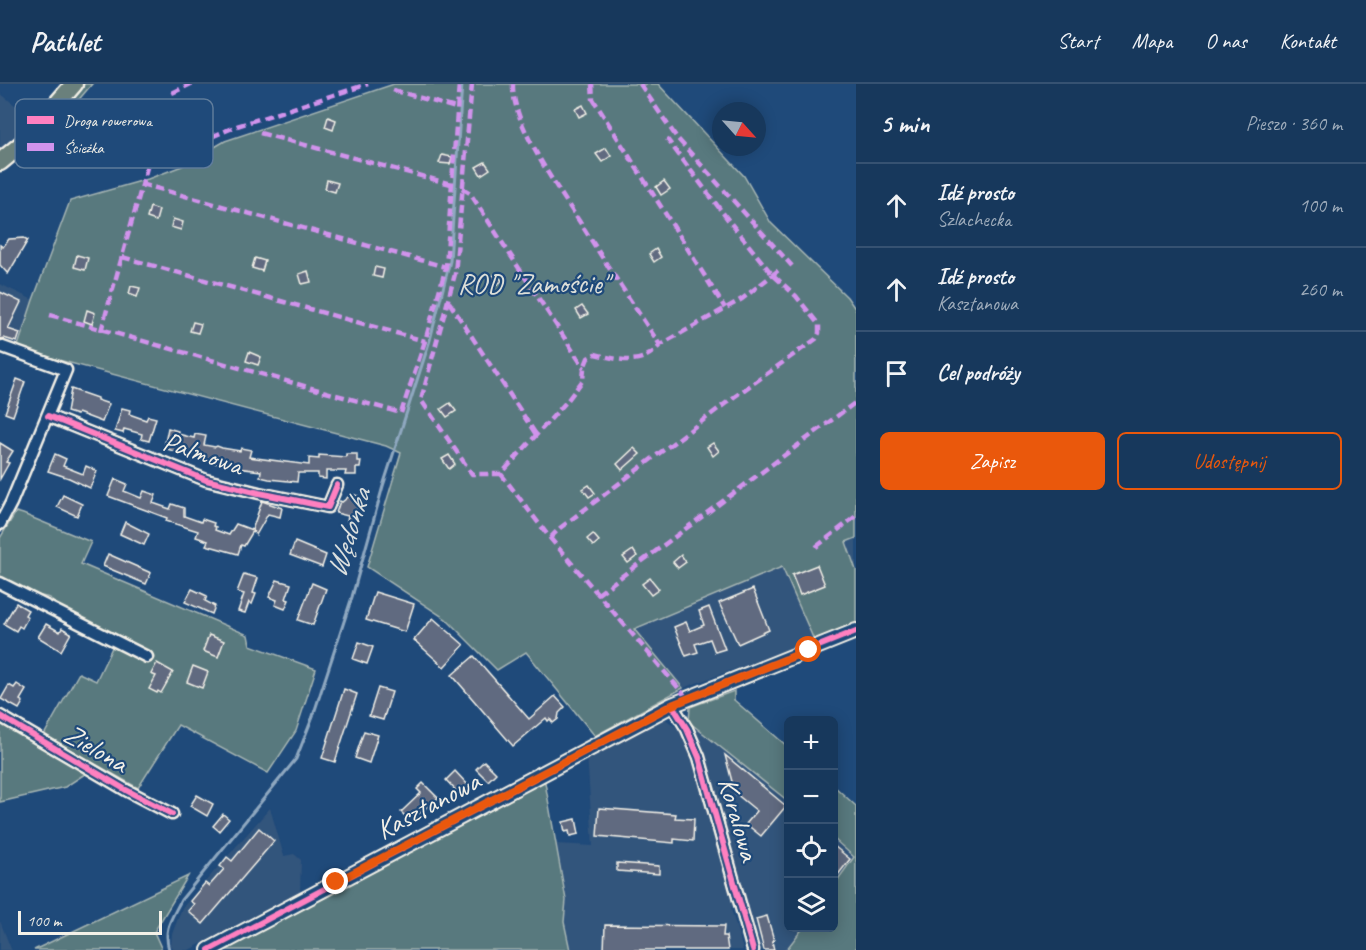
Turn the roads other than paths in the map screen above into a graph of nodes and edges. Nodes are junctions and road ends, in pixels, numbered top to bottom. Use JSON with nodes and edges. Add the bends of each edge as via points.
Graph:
{"nodes":[{"id":1,"x":74,"y":84,"type":"edge"},
{"id":2,"x":61,"y":99,"type":"edge"},
{"id":3,"x":15,"y":150,"type":"edge"},
{"id":4,"x":0,"y":162,"type":"edge"},
{"id":5,"x":0,"y":346,"type":"edge"},
{"id":6,"x":48,"y":416,"type":"junction"},
{"id":7,"x":337,"y":485,"type":"dead end"},
{"id":8,"x":0,"y":524,"type":"edge"},
{"id":9,"x":0,"y":583,"type":"edge"},
{"id":10,"x":856,"y":631,"type":"edge"},
{"id":11,"x":147,"y":657,"type":"dead end"},
{"id":12,"x":672,"y":705,"type":"junction"},
{"id":13,"x":0,"y":716,"type":"edge"},
{"id":14,"x":172,"y":814,"type":"dead end"},
{"id":15,"x":209,"y":950,"type":"edge"},
{"id":16,"x":753,"y":950,"type":"edge"}],
"edges":[{"from":1,"to":2,"type":"main road"},
{"from":3,"to":4,"type":"main road"},
{"from":5,"to":6,"type":"street","via":[[66,370]]},
{"from":6,"to":7,"type":"street","name":"Palmowa","via":[[206,480],[259,493],[328,507]]},
{"from":6,"to":8,"type":"street"},
{"from":9,"to":11,"type":"street"},
{"from":10,"to":12,"type":"street","name":"Kasztanowa"},
{"from":12,"to":15,"type":"street","name":"Kasztanowa"},
{"from":12,"to":16,"type":"street","name":"Koralowa","via":[[699,757]]},
{"from":13,"to":14,"type":"street","name":"Zielona"}]}
